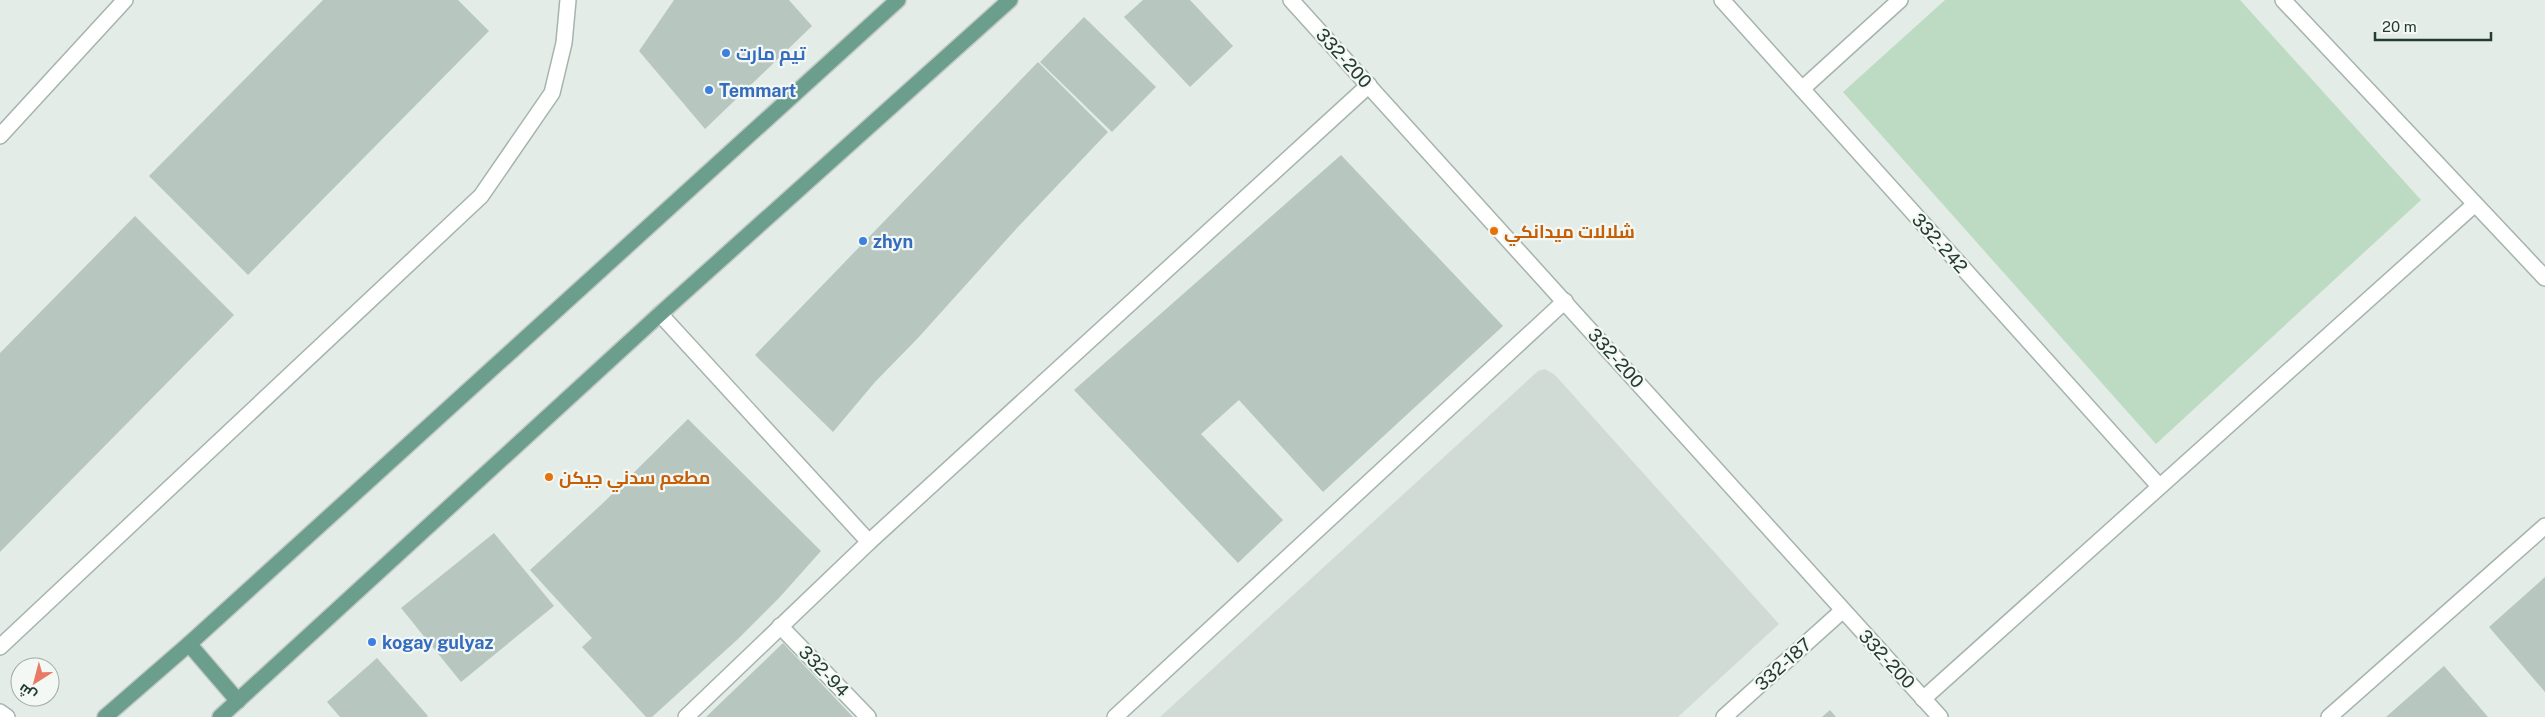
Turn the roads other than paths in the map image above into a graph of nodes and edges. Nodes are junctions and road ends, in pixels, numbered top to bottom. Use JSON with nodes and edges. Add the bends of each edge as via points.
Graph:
{"nodes":[{"id":1,"x":125,"y":0,"type":"edge"},
{"id":2,"x":568,"y":0,"type":"edge"},
{"id":3,"x":898,"y":0,"type":"edge"},
{"id":4,"x":1010,"y":0,"type":"edge"},
{"id":5,"x":1291,"y":0,"type":"edge"},
{"id":6,"x":1722,"y":0,"type":"edge"},
{"id":7,"x":1900,"y":0,"type":"edge"},
{"id":8,"x":2283,"y":0,"type":"edge"},
{"id":9,"x":1369,"y":85,"type":"junction"},
{"id":10,"x":1802,"y":88,"type":"junction"},
{"id":11,"x":0,"y":136,"type":"edge"},
{"id":12,"x":2475,"y":204,"type":"junction"},
{"id":13,"x":2545,"y":278,"type":"edge"},
{"id":14,"x":1565,"y":301,"type":"junction"},
{"id":15,"x":660,"y":314,"type":"junction"},
{"id":16,"x":2159,"y":486,"type":"junction"},
{"id":17,"x":2545,"y":526,"type":"edge"},
{"id":18,"x":869,"y":542,"type":"junction"},
{"id":19,"x":1842,"y":611,"type":"junction"},
{"id":20,"x":780,"y":626,"type":"junction"},
{"id":21,"x":189,"y":644,"type":"junction"},
{"id":22,"x":0,"y":647,"type":"edge"},
{"id":23,"x":1923,"y":699,"type":"junction"},
{"id":24,"x":238,"y":701,"type":"junction"},
{"id":25,"x":0,"y":712,"type":"edge"},
{"id":26,"x":6,"y":717,"type":"edge"},
{"id":27,"x":105,"y":717,"type":"edge"},
{"id":28,"x":220,"y":717,"type":"edge"},
{"id":29,"x":686,"y":717,"type":"edge"},
{"id":30,"x":868,"y":717,"type":"edge"},
{"id":31,"x":1115,"y":717,"type":"edge"},
{"id":32,"x":1724,"y":717,"type":"edge"},
{"id":33,"x":1940,"y":717,"type":"edge"},
{"id":34,"x":2329,"y":717,"type":"edge"}],
"edges":[{"from":1,"to":11,"type":"street"},
{"from":2,"to":22,"type":"street","via":[[564,43],[552,93],[481,196]]},
{"from":3,"to":21,"type":"main road"},
{"from":4,"to":15,"type":"main road"},
{"from":5,"to":9,"type":"street","name":"332-200"},
{"from":6,"to":10,"type":"street","name":"332-242"},
{"from":7,"to":10,"type":"street"},
{"from":8,"to":12,"type":"street"},
{"from":9,"to":14,"type":"street","name":"332-200"},
{"from":9,"to":18,"type":"street"},
{"from":10,"to":16,"type":"street","name":"332-242"},
{"from":12,"to":13,"type":"street"},
{"from":12,"to":16,"type":"street"},
{"from":14,"to":19,"type":"street","name":"332-200"},
{"from":14,"to":31,"type":"street"},
{"from":15,"to":18,"type":"street"},
{"from":15,"to":24,"type":"main road"},
{"from":16,"to":23,"type":"street"},
{"from":17,"to":34,"type":"street"},
{"from":18,"to":20,"type":"street"},
{"from":19,"to":23,"type":"street","name":"332-200"},
{"from":19,"to":32,"type":"street","name":"332-187"},
{"from":20,"to":29,"type":"street"},
{"from":20,"to":30,"type":"street","name":"332-94"},
{"from":21,"to":24,"type":"main road"},
{"from":21,"to":27,"type":"main road"},
{"from":23,"to":33,"type":"street","name":"332-200"},
{"from":24,"to":28,"type":"main road"},
{"from":25,"to":26,"type":"street"}]}
